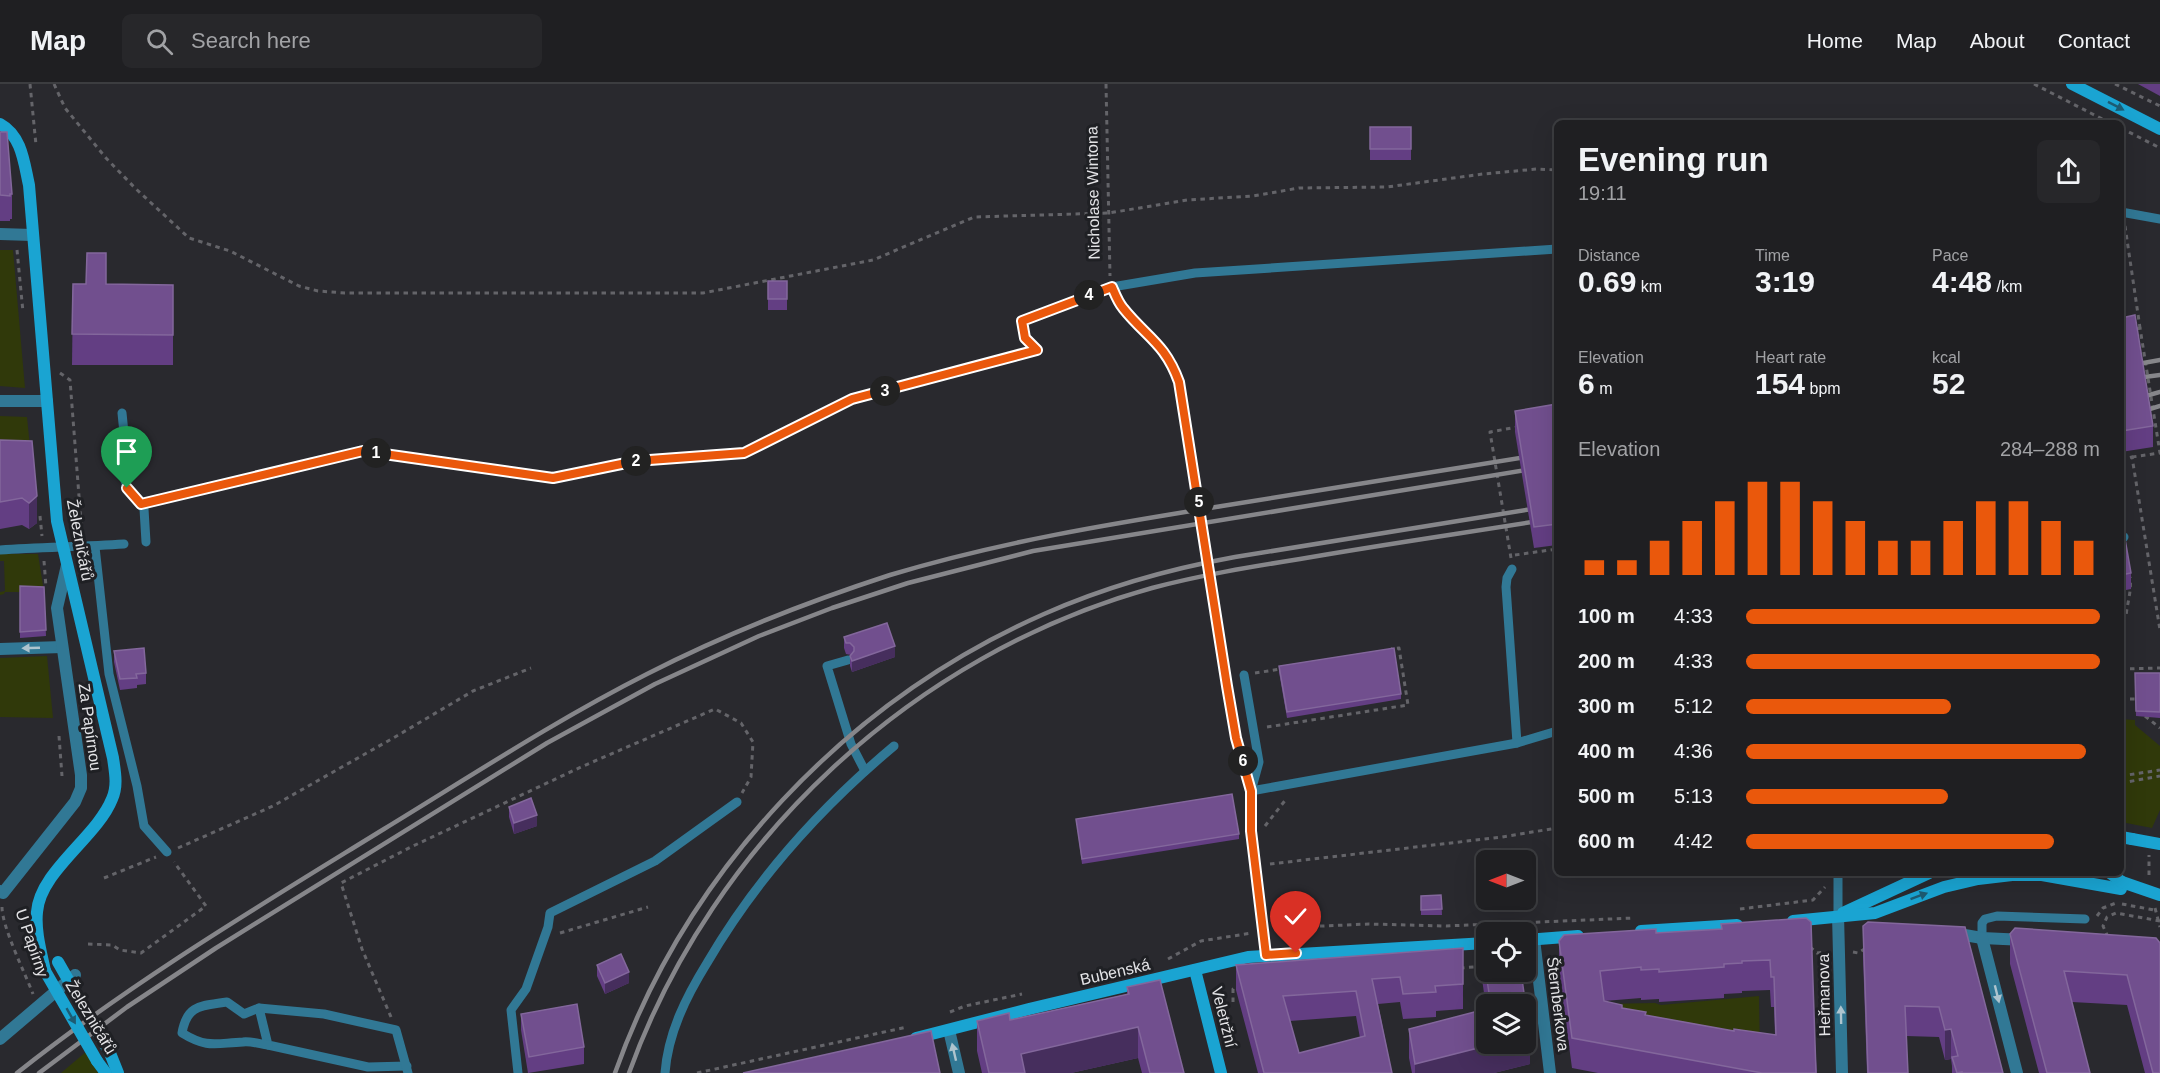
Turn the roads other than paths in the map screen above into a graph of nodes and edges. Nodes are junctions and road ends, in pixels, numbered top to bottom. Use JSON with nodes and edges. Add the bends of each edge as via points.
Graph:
{"nodes":[{"id":1,"x":2072,"y":84,"type":"edge"},
{"id":2,"x":0,"y":124,"type":"edge"},
{"id":3,"x":2160,"y":129,"type":"edge"},
{"id":4,"x":2124,"y":212,"type":"edge"},
{"id":5,"x":2160,"y":219,"type":"edge"},
{"id":6,"x":0,"y":234,"type":"edge"},
{"id":7,"x":32,"y":235,"type":"junction"},
{"id":8,"x":1554,"y":249,"type":"edge"},
{"id":9,"x":0,"y":400,"type":"edge"},
{"id":10,"x":47,"y":401,"type":"junction"},
{"id":11,"x":122,"y":413,"type":"dead end"},
{"id":12,"x":141,"y":504,"type":"junction"},
{"id":13,"x":146,"y":542,"type":"dead end"},
{"id":14,"x":124,"y":544,"type":"dead end"},
{"id":15,"x":95,"y":547,"type":"junction"},
{"id":16,"x":63,"y":548,"type":"junction"},
{"id":17,"x":0,"y":550,"type":"edge"},
{"id":18,"x":67,"y":565,"type":"junction"},
{"id":19,"x":1512,"y":569,"type":"dead end"},
{"id":20,"x":62,"y":647,"type":"junction"},
{"id":21,"x":0,"y":649,"type":"edge"},
{"id":22,"x":848,"y":660,"type":"edge"},
{"id":23,"x":1244,"y":675,"type":"road end"},
{"id":24,"x":1554,"y":733,"type":"edge"},
{"id":25,"x":1517,"y":743,"type":"junction"},
{"id":26,"x":894,"y":746,"type":"dead end"},
{"id":27,"x":865,"y":771,"type":"junction"},
{"id":28,"x":1251,"y":791,"type":"junction"},
{"id":29,"x":736,"y":802,"type":"road end"},
{"id":30,"x":2125,"y":839,"type":"edge"},
{"id":31,"x":2160,"y":844,"type":"edge"},
{"id":32,"x":167,"y":852,"type":"road end"},
{"id":33,"x":1838,"y":876,"type":"edge"},
{"id":34,"x":1922,"y":876,"type":"edge"},
{"id":35,"x":2004,"y":876,"type":"edge"},
{"id":36,"x":2050,"y":876,"type":"edge"},
{"id":37,"x":2113,"y":876,"type":"edge"},
{"id":38,"x":2121,"y":885,"type":"junction"},
{"id":39,"x":1,"y":892,"type":"edge"},
{"id":40,"x":2158,"y":897,"type":"edge"},
{"id":41,"x":1838,"y":915,"type":"junction"},
{"id":42,"x":1863,"y":915,"type":"junction"},
{"id":43,"x":2090,"y":921,"type":"road end"},
{"id":44,"x":1779,"y":922,"type":"edge"},
{"id":45,"x":1744,"y":924,"type":"edge"},
{"id":46,"x":1879,"y":925,"type":"edge"},
{"id":47,"x":1627,"y":932,"type":"edge"},
{"id":48,"x":1942,"y":933,"type":"edge"},
{"id":49,"x":1592,"y":935,"type":"edge"},
{"id":50,"x":1982,"y":938,"type":"junction"},
{"id":51,"x":1536,"y":939,"type":"edge"},
{"id":52,"x":2040,"y":941,"type":"edge"},
{"id":53,"x":40,"y":943,"type":"junction"},
{"id":54,"x":1476,"y":944,"type":"edge"},
{"id":55,"x":1266,"y":955,"type":"junction"},
{"id":56,"x":1195,"y":970,"type":"junction"},
{"id":57,"x":75,"y":975,"type":"dead end"},
{"id":58,"x":1536,"y":979,"type":"edge"},
{"id":59,"x":259,"y":1008,"type":"junction"},
{"id":60,"x":950,"y":1030,"type":"junction"},
{"id":61,"x":0,"y":1039,"type":"edge"},
{"id":62,"x":900,"y":1042,"type":"edge"},
{"id":63,"x":268,"y":1045,"type":"junction"},
{"id":64,"x":407,"y":1070,"type":"edge"},
{"id":65,"x":106,"y":1073,"type":"edge"},
{"id":66,"x":118,"y":1073,"type":"edge"},
{"id":67,"x":518,"y":1073,"type":"edge"},
{"id":68,"x":665,"y":1073,"type":"edge"},
{"id":69,"x":959,"y":1073,"type":"edge"},
{"id":70,"x":1221,"y":1073,"type":"edge"},
{"id":71,"x":1550,"y":1073,"type":"edge"},
{"id":72,"x":1842,"y":1073,"type":"edge"},
{"id":73,"x":2017,"y":1073,"type":"edge"}],
"edges":[{"from":1,"to":3,"type":"main road","one_way":true},
{"from":2,"to":7,"type":"main road","name":"Železničářů","via":[[9,129],[22,152],[29,185]]},
{"from":4,"to":5,"type":"lane"},
{"from":6,"to":7,"type":"street"},
{"from":7,"to":10,"type":"main road","name":"Železničářů"},
{"from":8,"to":12,"type":"lane","via":[[1195,273],[1112,287],[1022,321],[1025,338],[1037,350],[852,399],[744,453],[636,461],[553,478],[363,451]]},
{"from":9,"to":10,"type":"street"},
{"from":10,"to":16,"type":"main road","name":"Železničářů","via":[[57,521]]},
{"from":11,"to":12,"type":"lane","via":[[122,471],[127,488]]},
{"from":12,"to":13,"type":"lane"},
{"from":14,"to":15,"type":"lane"},
{"from":15,"to":16,"type":"lane"},
{"from":15,"to":32,"type":"lane","via":[[109,674],[144,826]]},
{"from":16,"to":17,"type":"lane"},
{"from":16,"to":18,"type":"main road","name":"Železničářů"},
{"from":18,"to":20,"type":"street","name":"Za Papírnou","via":[[57,608]]},
{"from":18,"to":53,"type":"main road","name":"Železničářů","via":[[116,781],[101,818],[41,896],[36,911]]},
{"from":19,"to":25,"type":"lane","via":[[1506,587]]},
{"from":20,"to":21,"type":"street","one_way":true},
{"from":20,"to":39,"type":"street","name":"Za Papírnou","via":[[81,789],[75,802]]},
{"from":22,"to":27,"type":"lane","via":[[827,666],[852,744]]},
{"from":23,"to":28,"type":"lane","via":[[1259,762]]},
{"from":24,"to":25,"type":"lane"},
{"from":25,"to":28,"type":"lane"},
{"from":26,"to":27,"type":"lane"},
{"from":27,"to":68,"type":"lane","via":[[782,855],[735,918],[682,1009],[670,1042]]},
{"from":28,"to":55,"type":"lane","via":[[1251,831]]},
{"from":29,"to":67,"type":"lane","via":[[656,861],[550,913],[526,989],[511,1010]]},
{"from":30,"to":31,"type":"main road","bridge":true},
{"from":33,"to":41,"type":"lane"},
{"from":34,"to":41,"type":"main road"},
{"from":42,"to":35,"type":"main road","one_way":true,"via":[[1944,887]]},
{"from":36,"to":38,"type":"main road"},
{"from":37,"to":38,"type":"main road"},
{"from":38,"to":40,"type":"main road","bridge":true},
{"from":41,"to":42,"type":"main road"},
{"from":41,"to":44,"type":"main road"},
{"from":72,"to":41,"type":"street","name":"Heřmanova","one_way":true},
{"from":42,"to":46,"type":"street"},
{"from":43,"to":50,"type":"lane","via":[[1997,916],[1982,923]]},
{"from":45,"to":47,"type":"main road"},
{"from":48,"to":50,"type":"street"},
{"from":49,"to":51,"type":"main road"},
{"from":50,"to":52,"type":"street"},
{"from":50,"to":73,"type":"street","one_way":true},
{"from":53,"to":65,"type":"main road","name":"Železničářů","one_way":true,"bridge":true,"via":[[45,971]]},
{"from":53,"to":66,"type":"main road","name":"Železničářů","bridge":true,"via":[[58,962]]},
{"from":54,"to":55,"type":"main road","name":"Bubenská"},
{"from":55,"to":56,"type":"main road","name":"Bubenská"},
{"from":56,"to":60,"type":"main road","name":"Bubenská"},
{"from":56,"to":70,"type":"main road","name":"Veletržní"},
{"from":57,"to":61,"type":"street","name":"U Papírny"},
{"from":58,"to":71,"type":"street","name":"Šternberkova"},
{"from":59,"to":63,"type":"lane"},
{"from":59,"to":63,"type":"lane","via":[[244,1014],[227,1002],[196,1007],[186,1017],[182,1033],[219,1046],[245,1042]]},
{"from":59,"to":64,"type":"lane","via":[[324,1014],[396,1030]]},
{"from":60,"to":62,"type":"main road","name":"Bubenská"},
{"from":69,"to":60,"type":"street","one_way":true},
{"from":63,"to":64,"type":"lane","via":[[368,1067]]}]}
